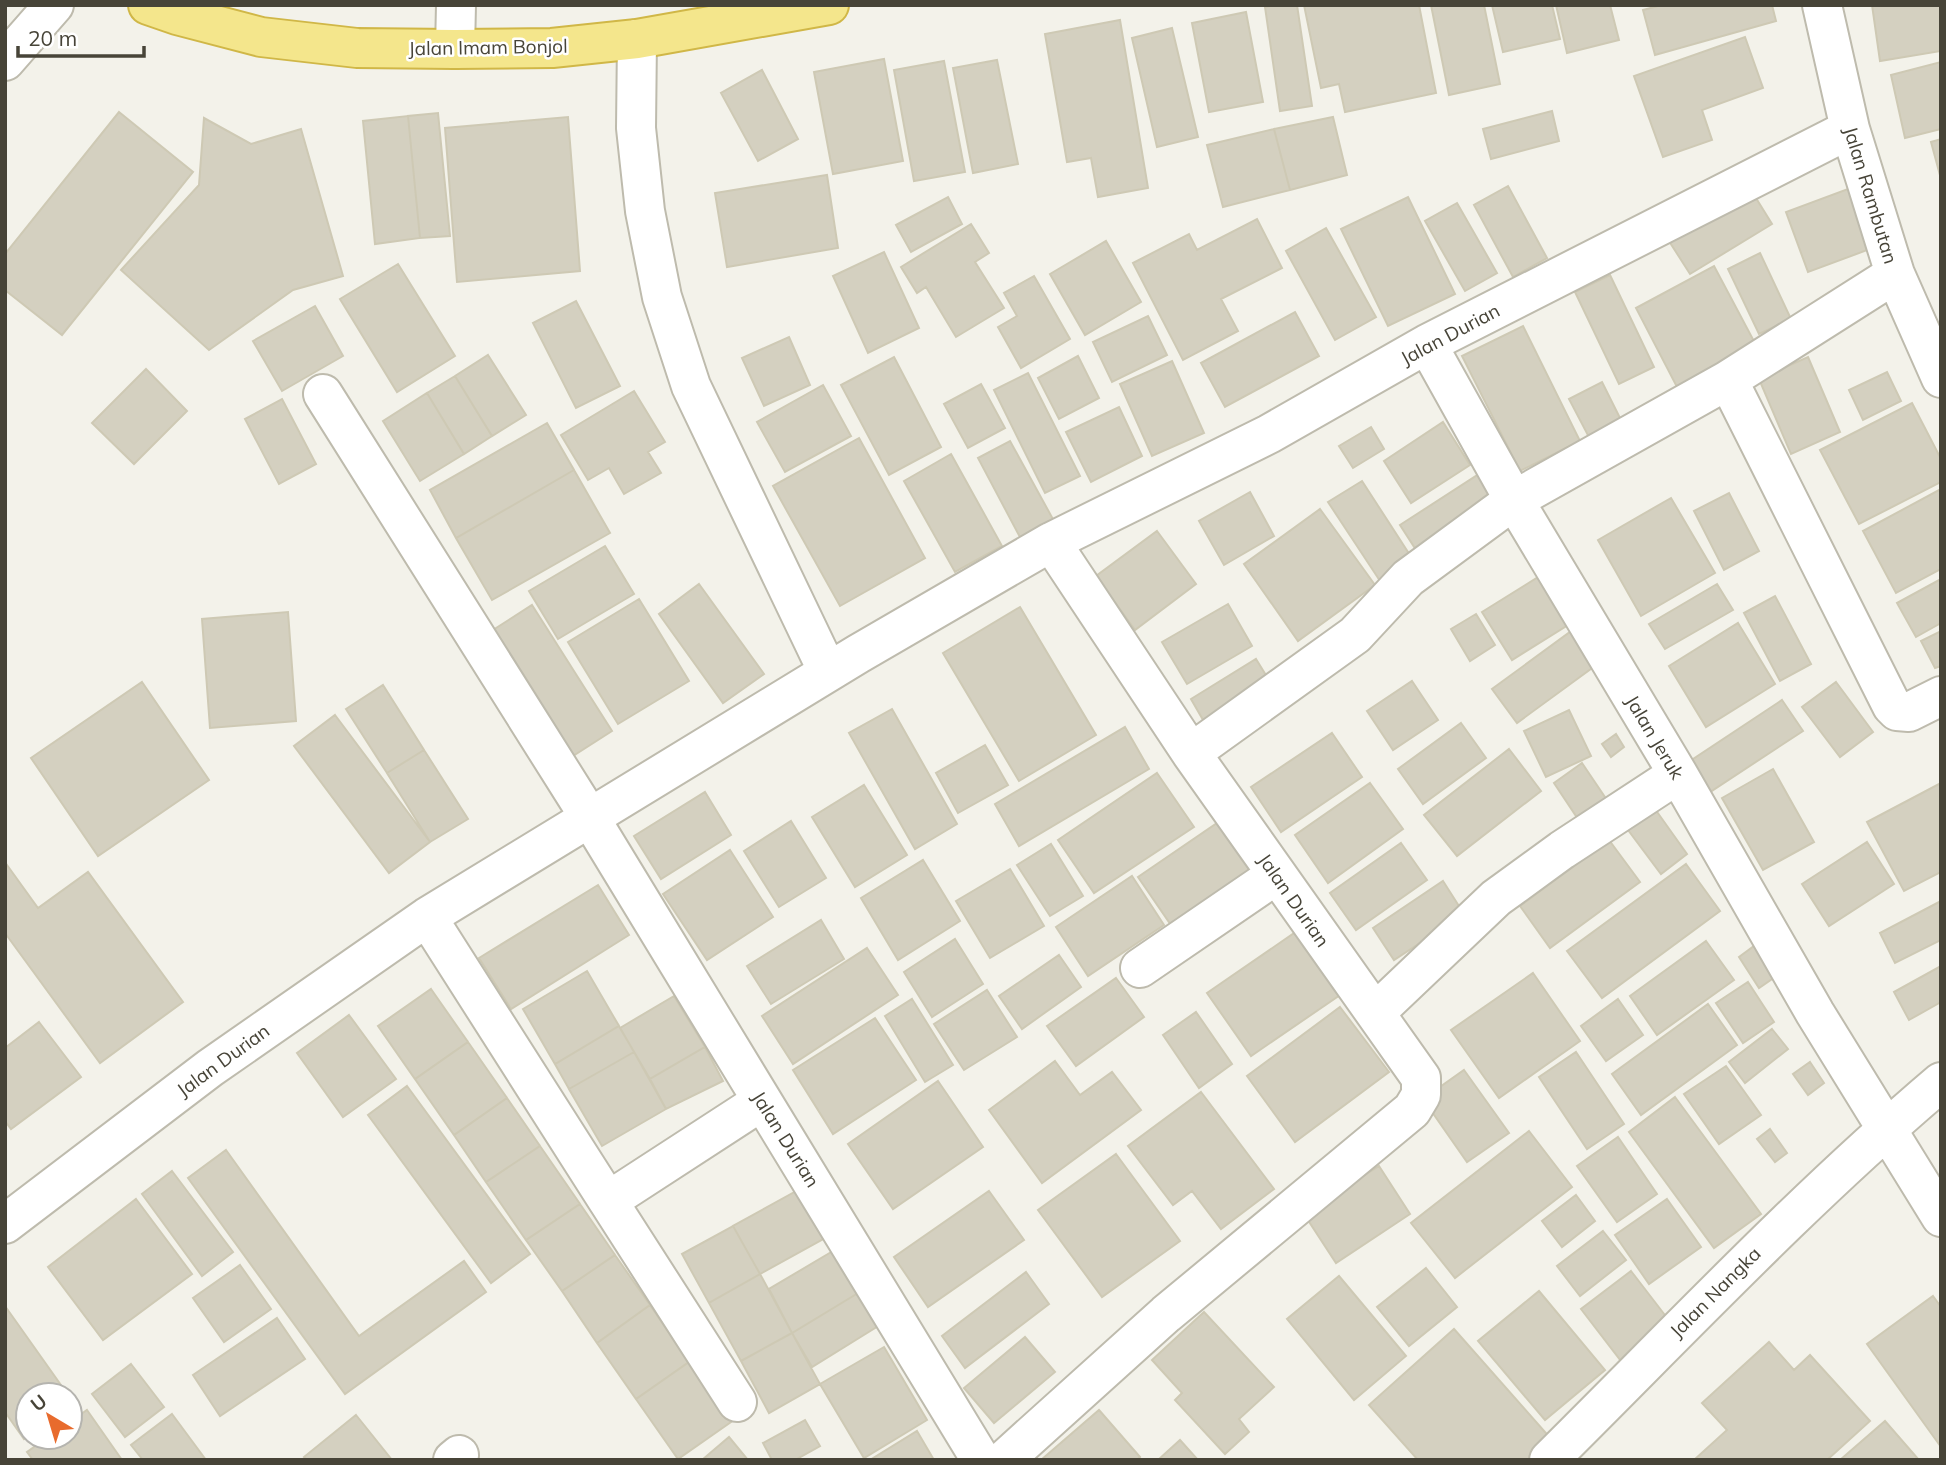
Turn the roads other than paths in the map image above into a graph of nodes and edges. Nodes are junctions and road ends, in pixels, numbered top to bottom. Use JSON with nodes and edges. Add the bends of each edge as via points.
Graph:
{"nodes":[{"id":1,"x":54,"y":5,"type":"edge"},
{"id":2,"x":148,"y":5,"type":"edge"},
{"id":3,"x":456,"y":5,"type":"edge"},
{"id":4,"x":829,"y":5,"type":"edge"},
{"id":5,"x":1822,"y":5,"type":"edge"},
{"id":6,"x":637,"y":40,"type":"junction"},
{"id":7,"x":455,"y":49,"type":"junction"},
{"id":8,"x":5,"y":61,"type":"edge"},
{"id":9,"x":1850,"y":129,"type":"junction"},
{"id":10,"x":1895,"y":274,"type":"junction"},
{"id":11,"x":1427,"y":344,"type":"junction"},
{"id":12,"x":1941,"y":378,"type":"edge"},
{"id":13,"x":1728,"y":380,"type":"junction"},
{"id":14,"x":323,"y":394,"type":"dead end"},
{"id":15,"x":1514,"y":500,"type":"junction"},
{"id":16,"x":1051,"y":542,"type":"junction"},
{"id":17,"x":828,"y":672,"type":"junction"},
{"id":18,"x":1941,"y":696,"type":"edge"},
{"id":19,"x":1191,"y":752,"type":"junction"},
{"id":20,"x":1678,"y":774,"type":"junction"},
{"id":21,"x":590,"y":818,"type":"junction"},
{"id":22,"x":1276,"y":875,"type":"junction"},
{"id":23,"x":427,"y":917,"type":"junction"},
{"id":24,"x":1140,"y":968,"type":"dead end"},
{"id":25,"x":1375,"y":1013,"type":"junction"},
{"id":26,"x":1941,"y":1082,"type":"edge"},
{"id":27,"x":762,"y":1101,"type":"junction"},
{"id":28,"x":1886,"y":1128,"type":"junction"},
{"id":29,"x":608,"y":1201,"type":"junction"},
{"id":30,"x":1941,"y":1217,"type":"edge"},
{"id":31,"x":5,"y":1224,"type":"edge"},
{"id":32,"x":737,"y":1402,"type":"dead end"},
{"id":33,"x":981,"y":1460,"type":"edge"},
{"id":34,"x":1004,"y":1460,"type":"edge"},
{"id":35,"x":1549,"y":1460,"type":"edge"}],
"edges":[{"from":1,"to":8,"type":"street"},
{"from":2,"to":7,"type":"highway","name":"Jalan Imam Bonjol","via":[[261,37],[357,48]]},
{"from":3,"to":7,"type":"street"},
{"from":4,"to":6,"type":"highway","name":"Jalan Imam Bonjol"},
{"from":5,"to":9,"type":"street","name":"Jalan Rambutan"},
{"from":6,"to":7,"type":"highway","name":"Jalan Imam Bonjol","via":[[552,48]]},
{"from":6,"to":17,"type":"street","via":[[636,128],[645,211],[662,297],[691,386]]},
{"from":9,"to":10,"type":"street","name":"Jalan Rambutan"},
{"from":9,"to":11,"type":"street","name":"Jalan Durian"},
{"from":10,"to":12,"type":"street","name":"Jalan Rambutan"},
{"from":10,"to":13,"type":"street"},
{"from":11,"to":15,"type":"street","name":"Jalan Jeruk"},
{"from":11,"to":16,"type":"street","name":"Jalan Durian","via":[[1269,434]]},
{"from":13,"to":15,"type":"street"},
{"from":13,"to":18,"type":"street","via":[[1892,706],[1909,712]]},
{"from":14,"to":21,"type":"street"},
{"from":15,"to":19,"type":"street","via":[[1408,578],[1347,642]]},
{"from":15,"to":20,"type":"street","name":"Jalan Jeruk"},
{"from":16,"to":17,"type":"street","name":"Jalan Durian"},
{"from":16,"to":19,"type":"street","name":"Jalan Durian"},
{"from":17,"to":21,"type":"street","name":"Jalan Durian"},
{"from":19,"to":22,"type":"street","name":"Jalan Durian"},
{"from":20,"to":25,"type":"street","via":[[1496,898]]},
{"from":20,"to":28,"type":"street","name":"Jalan Jeruk"},
{"from":21,"to":23,"type":"street","name":"Jalan Durian"},
{"from":21,"to":27,"type":"street","name":"Jalan Durian"},
{"from":22,"to":24,"type":"street"},
{"from":22,"to":25,"type":"street","name":"Jalan Durian"},
{"from":23,"to":29,"type":"street"},
{"from":23,"to":31,"type":"street","name":"Jalan Durian","via":[[210,1068]]},
{"from":25,"to":34,"type":"street","name":"Jalan Durian","via":[[1421,1078],[1421,1095],[1412,1110],[1166,1314]]},
{"from":26,"to":28,"type":"street","name":"Jalan Nangka"},
{"from":27,"to":29,"type":"street"},
{"from":27,"to":33,"type":"street","name":"Jalan Durian"},
{"from":28,"to":30,"type":"street"},
{"from":28,"to":35,"type":"street","name":"Jalan Nangka","via":[[1770,1236]]},
{"from":29,"to":32,"type":"street"}]}
